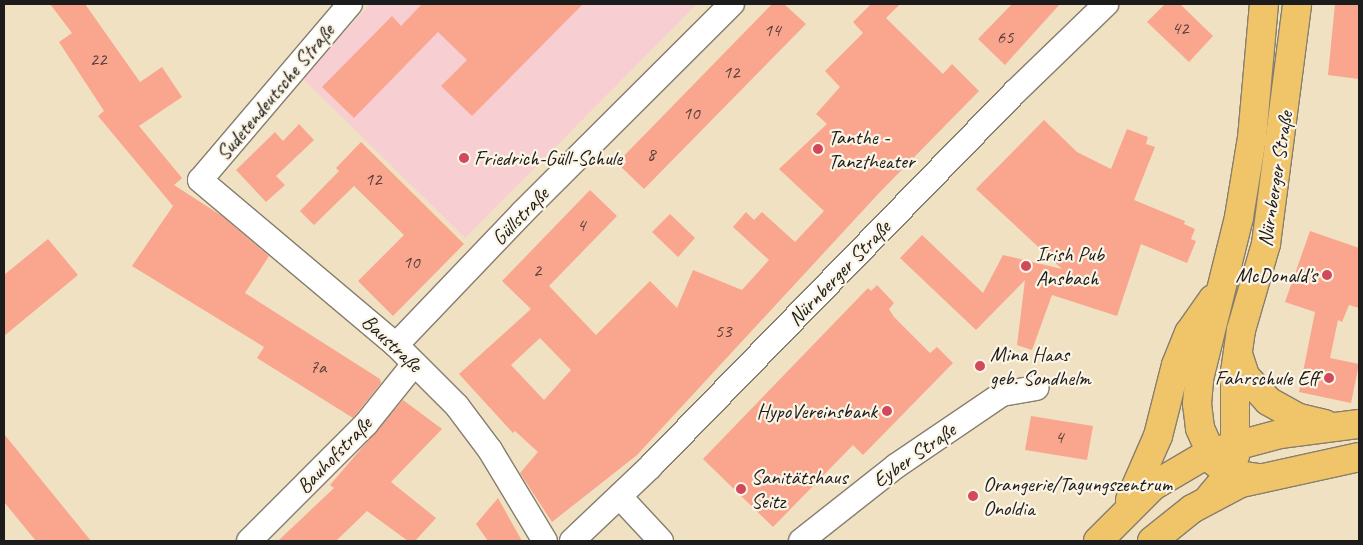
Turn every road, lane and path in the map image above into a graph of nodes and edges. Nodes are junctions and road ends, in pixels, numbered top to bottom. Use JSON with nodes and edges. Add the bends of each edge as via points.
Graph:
{"nodes":[{"id":1,"x":350,"y":4,"type":"edge"},
{"id":2,"x":732,"y":4,"type":"edge"},
{"id":3,"x":1106,"y":4,"type":"edge"},
{"id":4,"x":1264,"y":4,"type":"edge"},
{"id":5,"x":1297,"y":4,"type":"edge"},
{"id":6,"x":200,"y":180,"type":"joint"},
{"id":7,"x":1218,"y":292,"type":"junction"},
{"id":8,"x":396,"y":345,"type":"junction"},
{"id":9,"x":1238,"y":351,"type":"junction"},
{"id":10,"x":414,"y":364,"type":"junction"},
{"id":11,"x":1036,"y":388,"type":"dead end"},
{"id":12,"x":1353,"y":425,"type":"edge"},
{"id":13,"x":1236,"y":444,"type":"junction"},
{"id":14,"x":1209,"y":454,"type":"junction"},
{"id":15,"x":1359,"y":456,"type":"edge"},
{"id":16,"x":1229,"y":474,"type":"junction"},
{"id":17,"x":1259,"y":478,"type":"junction"},
{"id":18,"x":620,"y":497,"type":"junction"},
{"id":19,"x":1210,"y":497,"type":"junction"},
{"id":20,"x":1122,"y":514,"type":"junction"},
{"id":21,"x":249,"y":541,"type":"edge"},
{"id":22,"x":545,"y":541,"type":"edge"},
{"id":23,"x":572,"y":541,"type":"edge"},
{"id":24,"x":661,"y":541,"type":"edge"},
{"id":25,"x":801,"y":541,"type":"edge"},
{"id":26,"x":1098,"y":541,"type":"edge"},
{"id":27,"x":1152,"y":541,"type":"edge"}],
"edges":[{"from":1,"to":6,"type":"street","name":"Sudetendeutsche Straße"},
{"from":2,"to":8,"type":"street","name":"Güllstraße","via":[[522,212]]},
{"from":3,"to":18,"type":"street","name":"Nürnberger Straße","via":[[1015,92]]},
{"from":4,"to":7,"type":"main road","name":"Nürnberger Straße","via":[[1252,138],[1238,224]]},
{"from":5,"to":9,"type":"main road","name":"Nürnberger Straße","via":[[1266,244]]},
{"from":6,"to":8,"type":"street","name":"Baustraße"},
{"from":7,"to":14,"type":"main road","name":"Nürnberger Straße","via":[[1199,379],[1197,404],[1200,428]]},
{"from":7,"to":20,"type":"main road","name":"Nürnberger Straße","via":[[1194,321],[1176,365],[1158,436],[1144,474]]},
{"from":8,"to":10,"type":"street","name":"Baustraße"},
{"from":9,"to":12,"type":"main road","via":[[1245,376],[1268,401],[1299,418]]},
{"from":9,"to":13,"type":"main road","name":"Nürnberger Straße","via":[[1234,390]]},
{"from":10,"to":21,"type":"street","name":"Bauhofstraße","via":[[366,424]]},
{"from":10,"to":22,"type":"street","name":"Baustraße","via":[[457,406],[490,450]]},
{"from":11,"to":25,"type":"street","name":"Eyber Straße","via":[[1002,394],[896,466]]},
{"from":12,"to":13,"type":"main road","via":[[1280,434]]},
{"from":13,"to":14,"type":"main road"},
{"from":13,"to":16,"type":"main road","name":"Nürnberger Straße"},
{"from":14,"to":16,"type":"main road","name":"Nürnberger Straße"},
{"from":14,"to":20,"type":"main road","via":[[1172,473]]},
{"from":15,"to":17,"type":"main road"},
{"from":16,"to":17,"type":"main road"},
{"from":16,"to":19,"type":"main road","name":"Nürnberger Straße"},
{"from":17,"to":19,"type":"main road"},
{"from":18,"to":23,"type":"street","name":"Nürnberger Straße"},
{"from":18,"to":24,"type":"street"},
{"from":19,"to":27,"type":"main road"},
{"from":20,"to":26,"type":"main road"}]}
